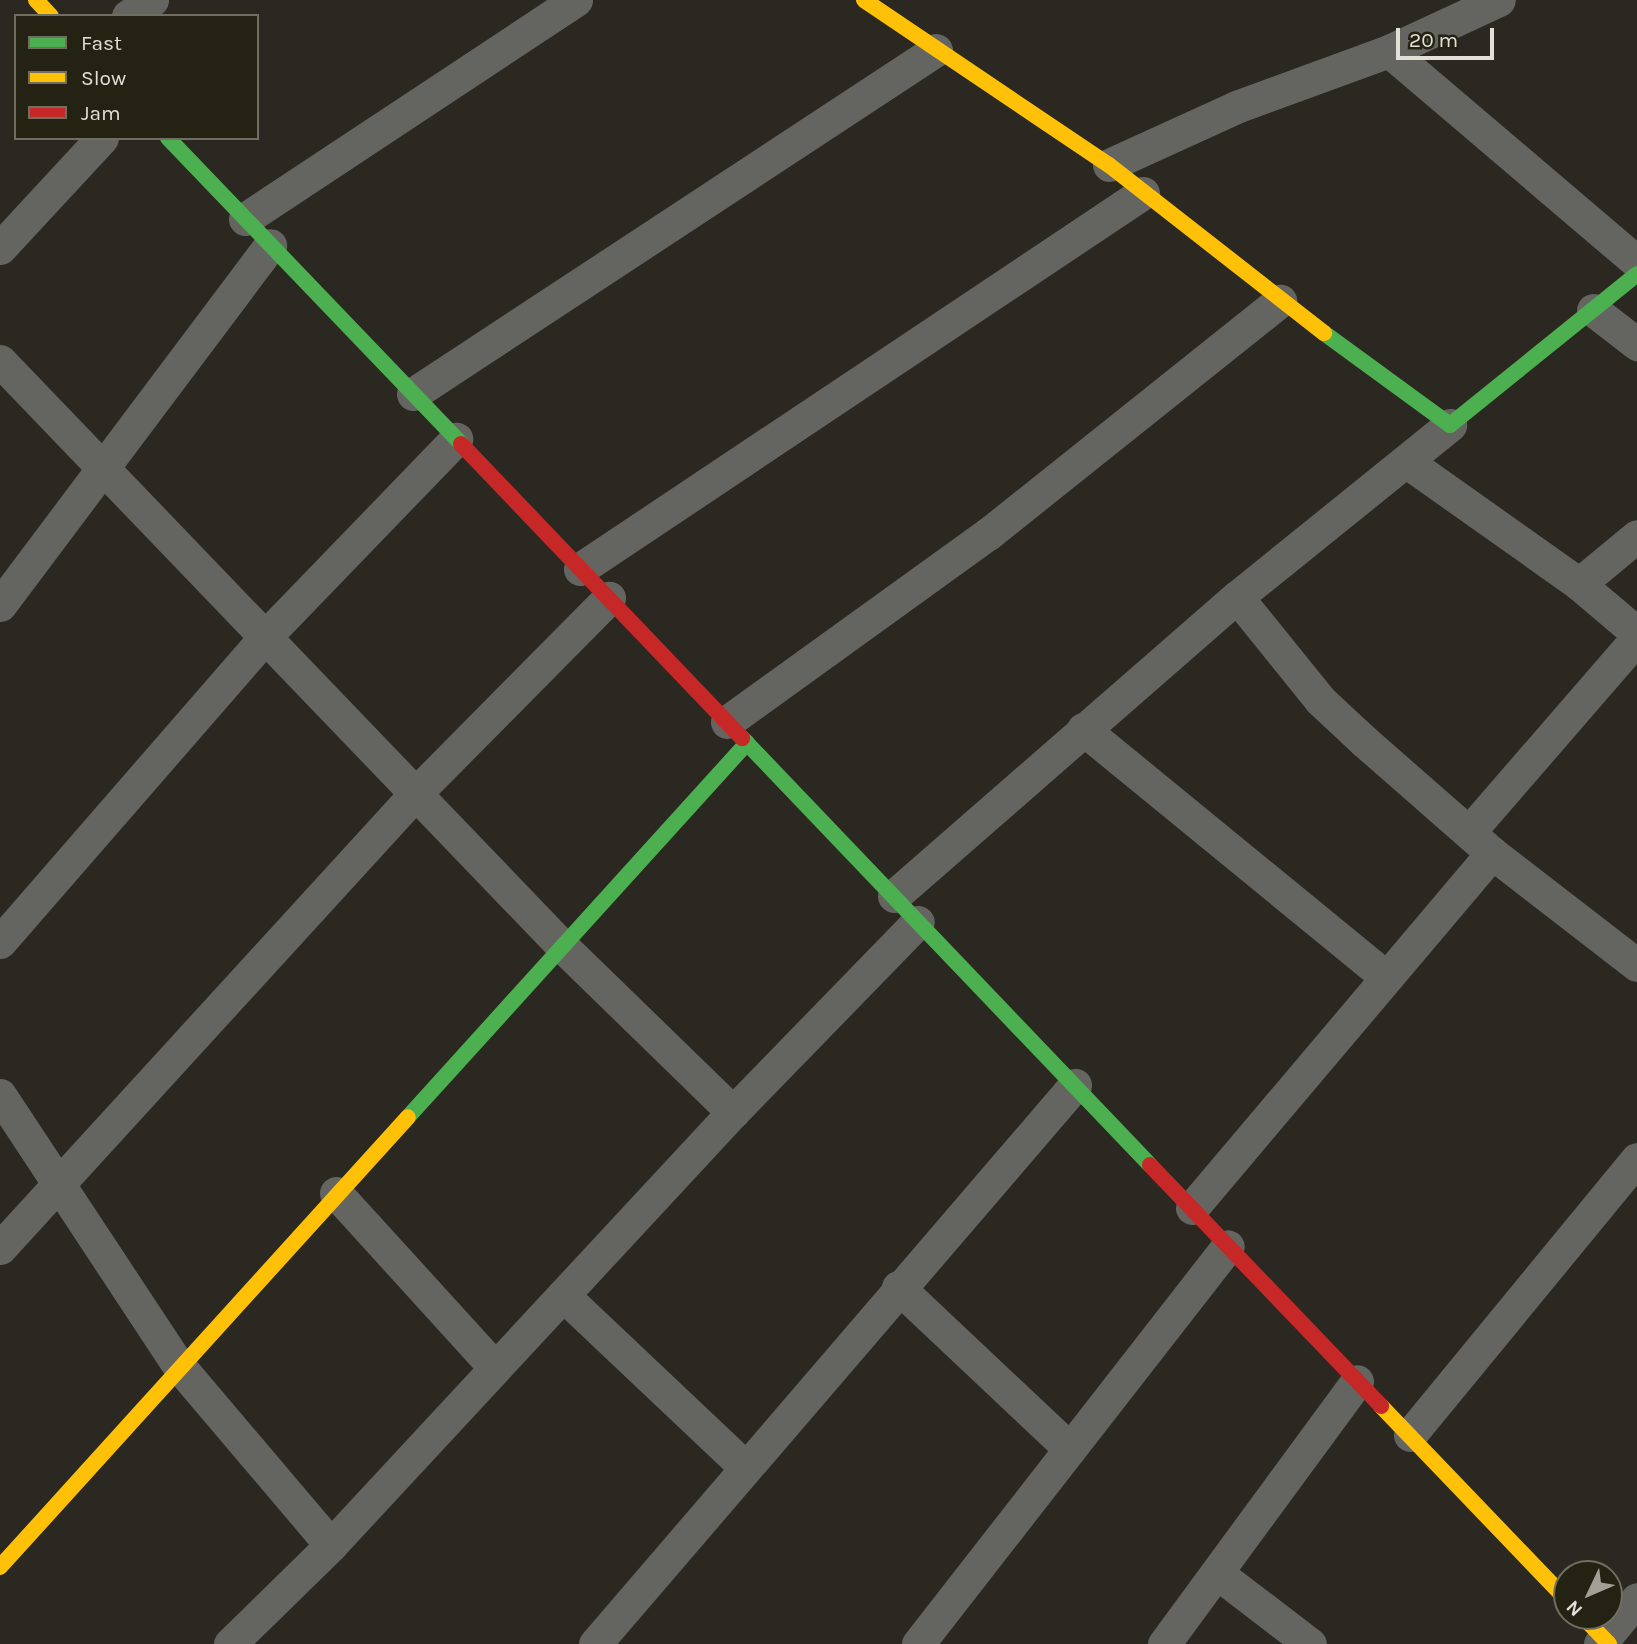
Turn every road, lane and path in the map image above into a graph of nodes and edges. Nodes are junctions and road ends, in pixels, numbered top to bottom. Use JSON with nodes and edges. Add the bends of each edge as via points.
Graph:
{"nodes":[{"id":1,"x":36,"y":0,"type":"edge"},
{"id":2,"x":152,"y":0,"type":"edge"},
{"id":3,"x":576,"y":0,"type":"edge"},
{"id":4,"x":864,"y":0,"type":"edge"},
{"id":5,"x":1499,"y":0,"type":"edge"},
{"id":6,"x":49,"y":14,"type":"edge"},
{"id":7,"x":131,"y":14,"type":"edge"},
{"id":8,"x":936,"y":50,"type":"junction"},
{"id":9,"x":1389,"y":51,"type":"junction"},
{"id":10,"x":100,"y":140,"type":"edge"},
{"id":11,"x":170,"y":140,"type":"edge"},
{"id":12,"x":1109,"y":165,"type":"junction"},
{"id":13,"x":1143,"y":193,"type":"junction"},
{"id":14,"x":245,"y":219,"type":"junction"},
{"id":15,"x":270,"y":245,"type":"junction"},
{"id":16,"x":0,"y":248,"type":"edge"},
{"id":17,"x":1637,"y":262,"type":"edge"},
{"id":18,"x":1637,"y":274,"type":"edge"},
{"id":19,"x":1280,"y":301,"type":"junction"},
{"id":20,"x":1593,"y":310,"type":"junction"},
{"id":21,"x":1637,"y":344,"type":"edge"},
{"id":22,"x":0,"y":361,"type":"edge"},
{"id":23,"x":413,"y":394,"type":"junction"},
{"id":24,"x":1450,"y":425,"type":"junction"},
{"id":25,"x":456,"y":439,"type":"junction"},
{"id":26,"x":1407,"y":462,"type":"junction"},
{"id":27,"x":100,"y":467,"type":"junction"},
{"id":28,"x":1637,"y":536,"type":"edge"},
{"id":29,"x":580,"y":569,"type":"junction"},
{"id":30,"x":1579,"y":584,"type":"junction"},
{"id":31,"x":1237,"y":597,"type":"junction"},
{"id":32,"x":608,"y":598,"type":"junction"},
{"id":33,"x":0,"y":604,"type":"edge"},
{"id":34,"x":1637,"y":635,"type":"edge"},
{"id":35,"x":264,"y":638,"type":"junction"},
{"id":36,"x":1083,"y":729,"type":"junction"},
{"id":37,"x":737,"y":732,"type":"junction"},
{"id":38,"x":415,"y":794,"type":"junction"},
{"id":39,"x":1480,"y":843,"type":"junction"},
{"id":40,"x":894,"y":896,"type":"junction"},
{"id":41,"x":918,"y":922,"type":"junction"},
{"id":42,"x":0,"y":942,"type":"edge"},
{"id":43,"x":561,"y":945,"type":"junction"},
{"id":44,"x":1637,"y":965,"type":"edge"},
{"id":45,"x":1386,"y":977,"type":"junction"},
{"id":46,"x":1074,"y":1085,"type":"junction"},
{"id":47,"x":0,"y":1095,"type":"edge"},
{"id":48,"x":733,"y":1112,"type":"junction"},
{"id":49,"x":1637,"y":1159,"type":"edge"},
{"id":50,"x":57,"y":1182,"type":"junction"},
{"id":51,"x":336,"y":1193,"type":"junction"},
{"id":52,"x":1192,"y":1208,"type":"junction"},
{"id":53,"x":1228,"y":1246,"type":"junction"},
{"id":54,"x":0,"y":1248,"type":"edge"},
{"id":55,"x":898,"y":1287,"type":"junction"},
{"id":56,"x":563,"y":1295,"type":"junction"},
{"id":57,"x":179,"y":1366,"type":"junction"},
{"id":58,"x":495,"y":1368,"type":"junction"},
{"id":59,"x":1357,"y":1381,"type":"junction"},
{"id":60,"x":1410,"y":1435,"type":"junction"},
{"id":61,"x":1070,"y":1449,"type":"junction"},
{"id":62,"x":745,"y":1467,"type":"junction"},
{"id":63,"x":331,"y":1545,"type":"junction"},
{"id":64,"x":0,"y":1567,"type":"edge"},
{"id":65,"x":1217,"y":1573,"type":"junction"},
{"id":66,"x":1553,"y":1585,"type":"edge"},
{"id":67,"x":1637,"y":1599,"type":"edge"},
{"id":68,"x":1599,"y":1636,"type":"edge"},
{"id":69,"x":230,"y":1644,"type":"edge"},
{"id":70,"x":595,"y":1644,"type":"edge"},
{"id":71,"x":918,"y":1644,"type":"edge"},
{"id":72,"x":1164,"y":1644,"type":"edge"},
{"id":73,"x":1310,"y":1644,"type":"edge"}],
"edges":[{"from":1,"to":6,"type":"street"},
{"from":2,"to":7,"type":"street"},
{"from":3,"to":14,"type":"street"},
{"from":4,"to":8,"type":"street"},
{"from":5,"to":9,"type":"street"},
{"from":8,"to":12,"type":"street"},
{"from":8,"to":23,"type":"street"},
{"from":9,"to":12,"type":"street","via":[[1236,107]]},
{"from":9,"to":17,"type":"street"},
{"from":10,"to":16,"type":"street"},
{"from":11,"to":14,"type":"street"},
{"from":12,"to":13,"type":"street"},
{"from":13,"to":19,"type":"street"},
{"from":13,"to":29,"type":"street"},
{"from":14,"to":15,"type":"street"},
{"from":15,"to":23,"type":"street"},
{"from":15,"to":27,"type":"street"},
{"from":18,"to":20,"type":"street"},
{"from":19,"to":24,"type":"street"},
{"from":19,"to":37,"type":"street"},
{"from":20,"to":21,"type":"street"},
{"from":20,"to":24,"type":"street"},
{"from":22,"to":27,"type":"street"},
{"from":23,"to":25,"type":"street"},
{"from":24,"to":26,"type":"street"},
{"from":25,"to":29,"type":"street"},
{"from":25,"to":35,"type":"street"},
{"from":26,"to":30,"type":"street"},
{"from":26,"to":31,"type":"street"},
{"from":27,"to":33,"type":"street"},
{"from":27,"to":35,"type":"street"},
{"from":28,"to":30,"type":"street"},
{"from":29,"to":32,"type":"street"},
{"from":30,"to":34,"type":"street"},
{"from":31,"to":36,"type":"street"},
{"from":31,"to":39,"type":"street","via":[[1320,700]]},
{"from":32,"to":37,"type":"street"},
{"from":32,"to":38,"type":"street"},
{"from":34,"to":39,"type":"street"},
{"from":35,"to":38,"type":"street"},
{"from":35,"to":42,"type":"street"},
{"from":36,"to":40,"type":"street"},
{"from":36,"to":45,"type":"street"},
{"from":37,"to":40,"type":"street"},
{"from":37,"to":43,"type":"street"},
{"from":38,"to":43,"type":"street"},
{"from":38,"to":50,"type":"street"},
{"from":39,"to":44,"type":"street"},
{"from":39,"to":45,"type":"street"},
{"from":40,"to":41,"type":"street"},
{"from":41,"to":46,"type":"street"},
{"from":41,"to":48,"type":"street"},
{"from":43,"to":48,"type":"street"},
{"from":43,"to":51,"type":"street"},
{"from":45,"to":52,"type":"street"},
{"from":46,"to":52,"type":"street"},
{"from":46,"to":55,"type":"street"},
{"from":47,"to":50,"type":"street"},
{"from":48,"to":56,"type":"street"},
{"from":49,"to":60,"type":"street"},
{"from":50,"to":54,"type":"street"},
{"from":50,"to":57,"type":"street"},
{"from":51,"to":57,"type":"street"},
{"from":51,"to":58,"type":"street"},
{"from":52,"to":53,"type":"street"},
{"from":53,"to":59,"type":"street"},
{"from":53,"to":61,"type":"street"},
{"from":55,"to":61,"type":"street"},
{"from":55,"to":62,"type":"street"},
{"from":56,"to":58,"type":"street"},
{"from":56,"to":62,"type":"street"},
{"from":57,"to":63,"type":"street"},
{"from":57,"to":64,"type":"street"},
{"from":58,"to":63,"type":"street"},
{"from":59,"to":60,"type":"street"},
{"from":59,"to":65,"type":"street"},
{"from":60,"to":66,"type":"street"},
{"from":61,"to":71,"type":"street"},
{"from":62,"to":70,"type":"street"},
{"from":63,"to":69,"type":"street"},
{"from":65,"to":72,"type":"street"},
{"from":65,"to":73,"type":"street"},
{"from":67,"to":68,"type":"street"}]}
